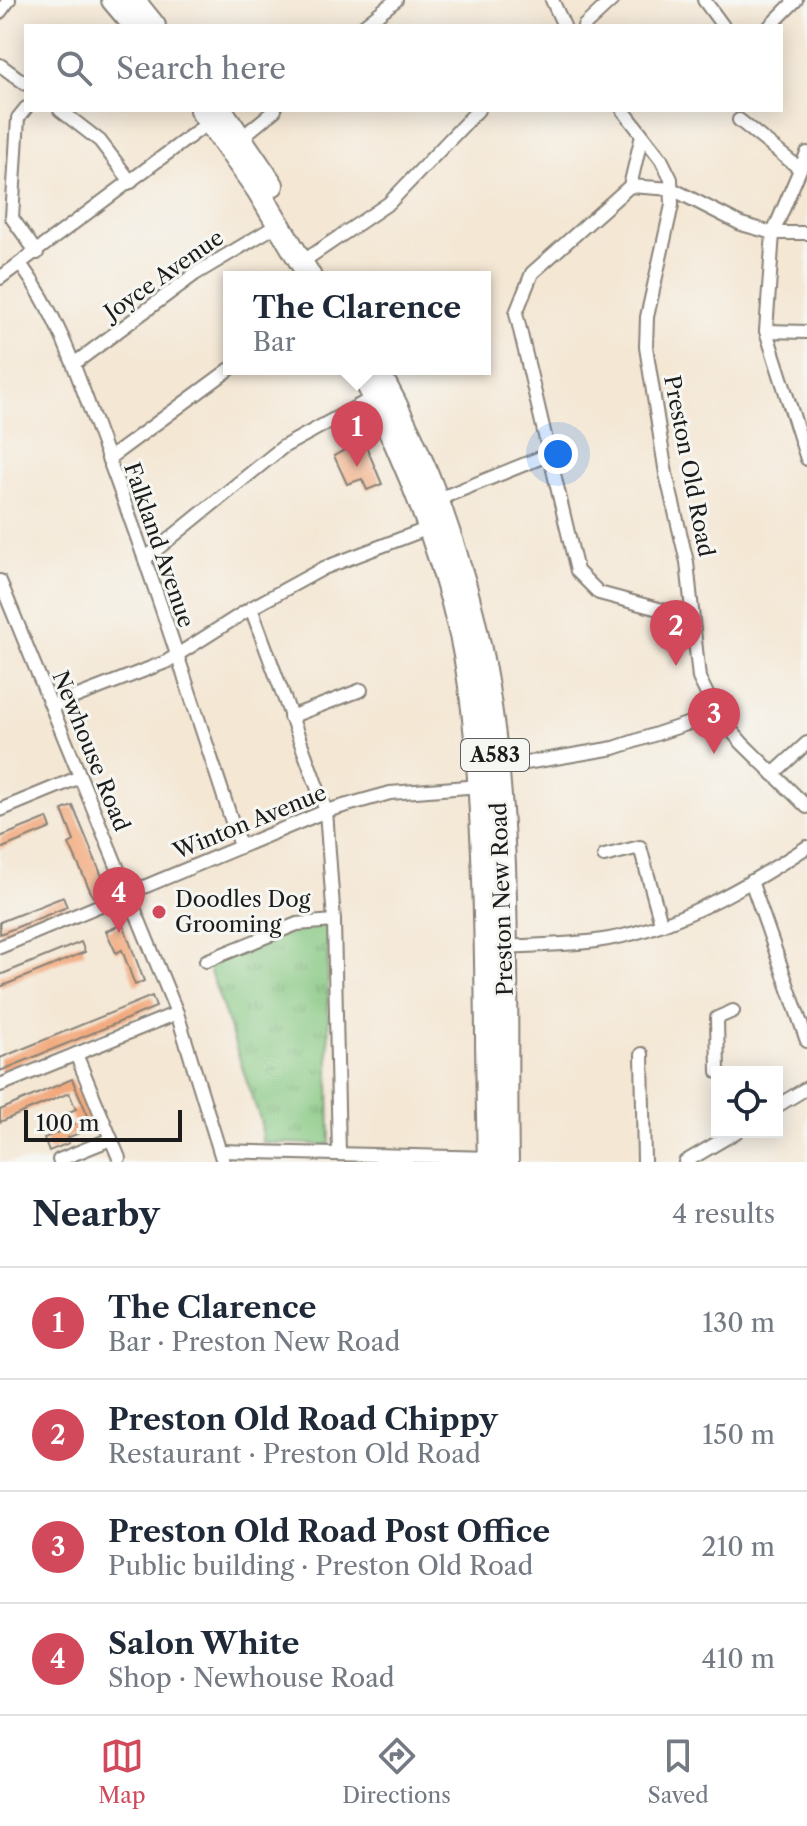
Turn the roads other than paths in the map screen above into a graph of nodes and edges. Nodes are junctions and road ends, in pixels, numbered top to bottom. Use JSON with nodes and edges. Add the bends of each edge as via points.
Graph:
{"nodes":[{"id":1,"x":9,"y":0,"type":"edge"},
{"id":2,"x":113,"y":0,"type":"edge"},
{"id":3,"x":133,"y":0,"type":"edge"},
{"id":4,"x":396,"y":0,"type":"edge"},
{"id":5,"x":552,"y":0,"type":"edge"},
{"id":6,"x":612,"y":0,"type":"edge"},
{"id":7,"x":704,"y":0,"type":"edge"},
{"id":8,"x":796,"y":0,"type":"edge"},
{"id":9,"x":0,"y":12,"type":"edge"},
{"id":10,"x":133,"y":24,"type":"edge"},
{"id":11,"x":152,"y":24,"type":"edge"},
{"id":12,"x":366,"y":24,"type":"edge"},
{"id":13,"x":563,"y":24,"type":"edge"},
{"id":14,"x":586,"y":24,"type":"edge"},
{"id":15,"x":722,"y":24,"type":"edge"},
{"id":16,"x":772,"y":24,"type":"edge"},
{"id":17,"x":0,"y":65,"type":"edge"},
{"id":18,"x":24,"y":83,"type":"edge"},
{"id":19,"x":24,"y":110,"type":"edge"},
{"id":20,"x":63,"y":112,"type":"edge"},
{"id":21,"x":273,"y":112,"type":"edge"},
{"id":22,"x":476,"y":112,"type":"edge"},
{"id":23,"x":625,"y":112,"type":"edge"},
{"id":24,"x":213,"y":113,"type":"edge"},
{"id":25,"x":739,"y":120,"type":"dead end"},
{"id":26,"x":642,"y":135,"type":"junction"},
{"id":27,"x":241,"y":138,"type":"junction"},
{"id":28,"x":807,"y":153,"type":"edge"},
{"id":29,"x":799,"y":168,"type":"junction"},
{"id":30,"x":131,"y":182,"type":"junction"},
{"id":31,"x":630,"y":186,"type":"junction"},
{"id":32,"x":672,"y":189,"type":"junction"},
{"id":33,"x":279,"y":224,"type":"junction"},
{"id":34,"x":773,"y":233,"type":"junction"},
{"id":35,"x":807,"y":233,"type":"edge"},
{"id":36,"x":37,"y":253,"type":"junction"},
{"id":37,"x":309,"y":264,"type":"edge"},
{"id":38,"x":21,"y":265,"type":"junction"},
{"id":39,"x":0,"y":278,"type":"edge"},
{"id":40,"x":766,"y":331,"type":"junction"},
{"id":41,"x":807,"y":332,"type":"edge"},
{"id":42,"x":75,"y":363,"type":"junction"},
{"id":43,"x":223,"y":374,"type":"edge"},
{"id":44,"x":365,"y":375,"type":"edge"},
{"id":45,"x":378,"y":375,"type":"edge"},
{"id":46,"x":382,"y":394,"type":"junction"},
{"id":47,"x":550,"y":454,"type":"junction"},
{"id":48,"x":108,"y":459,"type":"junction"},
{"id":49,"x":807,"y":459,"type":"edge"},
{"id":50,"x":436,"y":500,"type":"junction"},
{"id":51,"x":429,"y":528,"type":"junction"},
{"id":52,"x":146,"y":558,"type":"junction"},
{"id":53,"x":0,"y":581,"type":"edge"},
{"id":54,"x":251,"y":608,"type":"junction"},
{"id":55,"x":692,"y":618,"type":"junction"},
{"id":56,"x":176,"y":654,"type":"junction"},
{"id":57,"x":361,"y":690,"type":"dead end"},
{"id":58,"x":52,"y":706,"type":"junction"},
{"id":59,"x":717,"y":714,"type":"junction"},
{"id":60,"x":290,"y":717,"type":"junction"},
{"id":61,"x":807,"y":743,"type":"edge"},
{"id":62,"x":497,"y":768,"type":"junction"},
{"id":63,"x":773,"y":774,"type":"junction"},
{"id":64,"x":80,"y":777,"type":"junction"},
{"id":65,"x":480,"y":786,"type":"junction"},
{"id":66,"x":807,"y":807,"type":"edge"},
{"id":67,"x":0,"y":810,"type":"edge"},
{"id":68,"x":326,"y":811,"type":"junction"},
{"id":69,"x":240,"y":846,"type":"junction"},
{"id":70,"x":807,"y":847,"type":"edge"},
{"id":71,"x":604,"y":856,"type":"dead end"},
{"id":72,"x":751,"y":881,"type":"junction"},
{"id":73,"x":128,"y":893,"type":"junction"},
{"id":74,"x":334,"y":921,"type":"junction"},
{"id":75,"x":661,"y":923,"type":"junction"},
{"id":76,"x":0,"y":947,"type":"edge"},
{"id":77,"x":495,"y":948,"type":"junction"},
{"id":78,"x":206,"y":961,"type":"dead end"},
{"id":79,"x":733,"y":1011,"type":"dead end"},
{"id":80,"x":177,"y":1013,"type":"junction"},
{"id":81,"x":807,"y":1041,"type":"edge"},
{"id":82,"x":76,"y":1054,"type":"junction"},
{"id":83,"x":642,"y":1054,"type":"dead end"},
{"id":84,"x":718,"y":1066,"type":"edge"},
{"id":85,"x":0,"y":1085,"type":"edge"},
{"id":86,"x":807,"y":1088,"type":"edge"},
{"id":87,"x":783,"y":1102,"type":"edge"},
{"id":88,"x":726,"y":1138,"type":"edge"},
{"id":89,"x":111,"y":1139,"type":"junction"},
{"id":90,"x":339,"y":1154,"type":"junction"},
{"id":91,"x":222,"y":1156,"type":"edge"},
{"id":92,"x":119,"y":1158,"type":"dead end"},
{"id":93,"x":59,"y":1160,"type":"edge"},
{"id":94,"x":498,"y":1160,"type":"edge"},
{"id":95,"x":644,"y":1162,"type":"edge"},
{"id":96,"x":685,"y":1162,"type":"edge"}],
"edges":[{"from":1,"to":9,"type":"street"},
{"from":2,"to":10,"type":"highway"},
{"from":3,"to":11,"type":"highway"},
{"from":4,"to":12,"type":"street"},
{"from":5,"to":13,"type":"street"},
{"from":6,"to":14,"type":"street"},
{"from":7,"to":15,"type":"street"},
{"from":8,"to":16,"type":"street"},
{"from":17,"to":18,"type":"street"},
{"from":19,"to":36,"type":"street","via":[[18,118],[12,218]]},
{"from":20,"to":30,"type":"street","via":[[100,141]]},
{"from":21,"to":27,"type":"street"},
{"from":22,"to":37,"type":"street","via":[[389,203]]},
{"from":23,"to":26,"type":"street"},
{"from":24,"to":27,"type":"highway"},
{"from":24,"to":30,"type":"street"},
{"from":24,"to":33,"type":"highway"},
{"from":25,"to":29,"type":"street"},
{"from":26,"to":31,"type":"street"},
{"from":26,"to":32,"type":"street","via":[[668,170]]},
{"from":27,"to":37,"type":"highway"},
{"from":28,"to":29,"type":"street"},
{"from":29,"to":34,"type":"street"},
{"from":30,"to":36,"type":"street"},
{"from":31,"to":32,"type":"street"},
{"from":31,"to":47,"type":"street","via":[[532,273],[516,313]]},
{"from":32,"to":34,"type":"street","via":[[741,224]]},
{"from":32,"to":55,"type":"street","name":"Preston Old Road","via":[[646,347],[666,474],[687,562]]},
{"from":33,"to":37,"type":"highway"},
{"from":33,"to":42,"type":"street","name":"Joyce Avenue","via":[[195,274]]},
{"from":34,"to":35,"type":"street"},
{"from":34,"to":40,"type":"street"},
{"from":36,"to":38,"type":"street"},
{"from":38,"to":39,"type":"street"},
{"from":38,"to":42,"type":"street","name":"Falkland Avenue","via":[[50,306]]},
{"from":40,"to":41,"type":"street"},
{"from":40,"to":49,"type":"street"},
{"from":42,"to":48,"type":"street","name":"Falkland Avenue"},
{"from":43,"to":48,"type":"street"},
{"from":44,"to":46,"type":"highway","name":"Preston New Road","number":"A583"},
{"from":45,"to":46,"type":"highway","name":"Preston New Road","number":"A583"},
{"from":46,"to":50,"type":"highway","name":"Preston New Road","number":"A583"},
{"from":46,"to":51,"type":"highway","name":"Preston New Road","number":"A583"},
{"from":46,"to":52,"type":"street","via":[[283,447]]},
{"from":47,"to":50,"type":"street"},
{"from":47,"to":55,"type":"street","via":[[577,571],[599,593]]},
{"from":48,"to":52,"type":"street","name":"Falkland Avenue"},
{"from":50,"to":62,"type":"highway","name":"Preston New Road","number":"A583","via":[[482,657]]},
{"from":51,"to":54,"type":"street","via":[[324,568]]},
{"from":51,"to":65,"type":"highway","name":"Preston New Road","number":"A583","via":[[461,636]]},
{"from":52,"to":56,"type":"street","name":"Falkland Avenue"},
{"from":53,"to":58,"type":"street","name":"Newhouse Road"},
{"from":54,"to":56,"type":"street"},
{"from":54,"to":60,"type":"street"},
{"from":55,"to":59,"type":"street","name":"Preston Old Road","via":[[699,678]]},
{"from":56,"to":58,"type":"street"},
{"from":56,"to":69,"type":"street","name":"Falkland Avenue"},
{"from":57,"to":60,"type":"street"},
{"from":58,"to":64,"type":"street","name":"Newhouse Road"},
{"from":59,"to":62,"type":"street","via":[[614,748]]},
{"from":59,"to":63,"type":"street","name":"Preston Old Road"},
{"from":60,"to":68,"type":"street"},
{"from":61,"to":63,"type":"street"},
{"from":62,"to":77,"type":"highway","name":"Preston New Road","number":"A583"},
{"from":63,"to":66,"type":"street","name":"Preston Old Road"},
{"from":64,"to":67,"type":"street"},
{"from":64,"to":73,"type":"street","name":"Newhouse Road"},
{"from":65,"to":68,"type":"street","name":"Winton Avenue","via":[[390,793]]},
{"from":65,"to":77,"type":"highway","name":"Preston New Road","number":"A583"},
{"from":68,"to":69,"type":"street","name":"Winton Avenue"},
{"from":68,"to":74,"type":"street"},
{"from":69,"to":73,"type":"street","name":"Winton Avenue"},
{"from":70,"to":72,"type":"street"},
{"from":71,"to":75,"type":"street","via":[[640,847]]},
{"from":72,"to":75,"type":"street"},
{"from":72,"to":81,"type":"street"},
{"from":73,"to":76,"type":"street","name":"Winton Avenue"},
{"from":73,"to":80,"type":"street","name":"Newhouse Road"},
{"from":74,"to":78,"type":"street","via":[[297,924]]},
{"from":74,"to":90,"type":"street"},
{"from":75,"to":77,"type":"street","via":[[598,940]]},
{"from":77,"to":94,"type":"highway","name":"Preston New Road","number":"A583"},
{"from":79,"to":84,"type":"street","via":[[717,1018]]},
{"from":80,"to":82,"type":"street"},
{"from":80,"to":91,"type":"street","name":"Newhouse Road"},
{"from":82,"to":85,"type":"street"},
{"from":82,"to":89,"type":"street"},
{"from":83,"to":95,"type":"street"},
{"from":86,"to":87,"type":"street"},
{"from":88,"to":96,"type":"street"},
{"from":89,"to":92,"type":"street"},
{"from":89,"to":93,"type":"street"},
{"from":90,"to":91,"type":"street"},
{"from":90,"to":94,"type":"street"}]}
